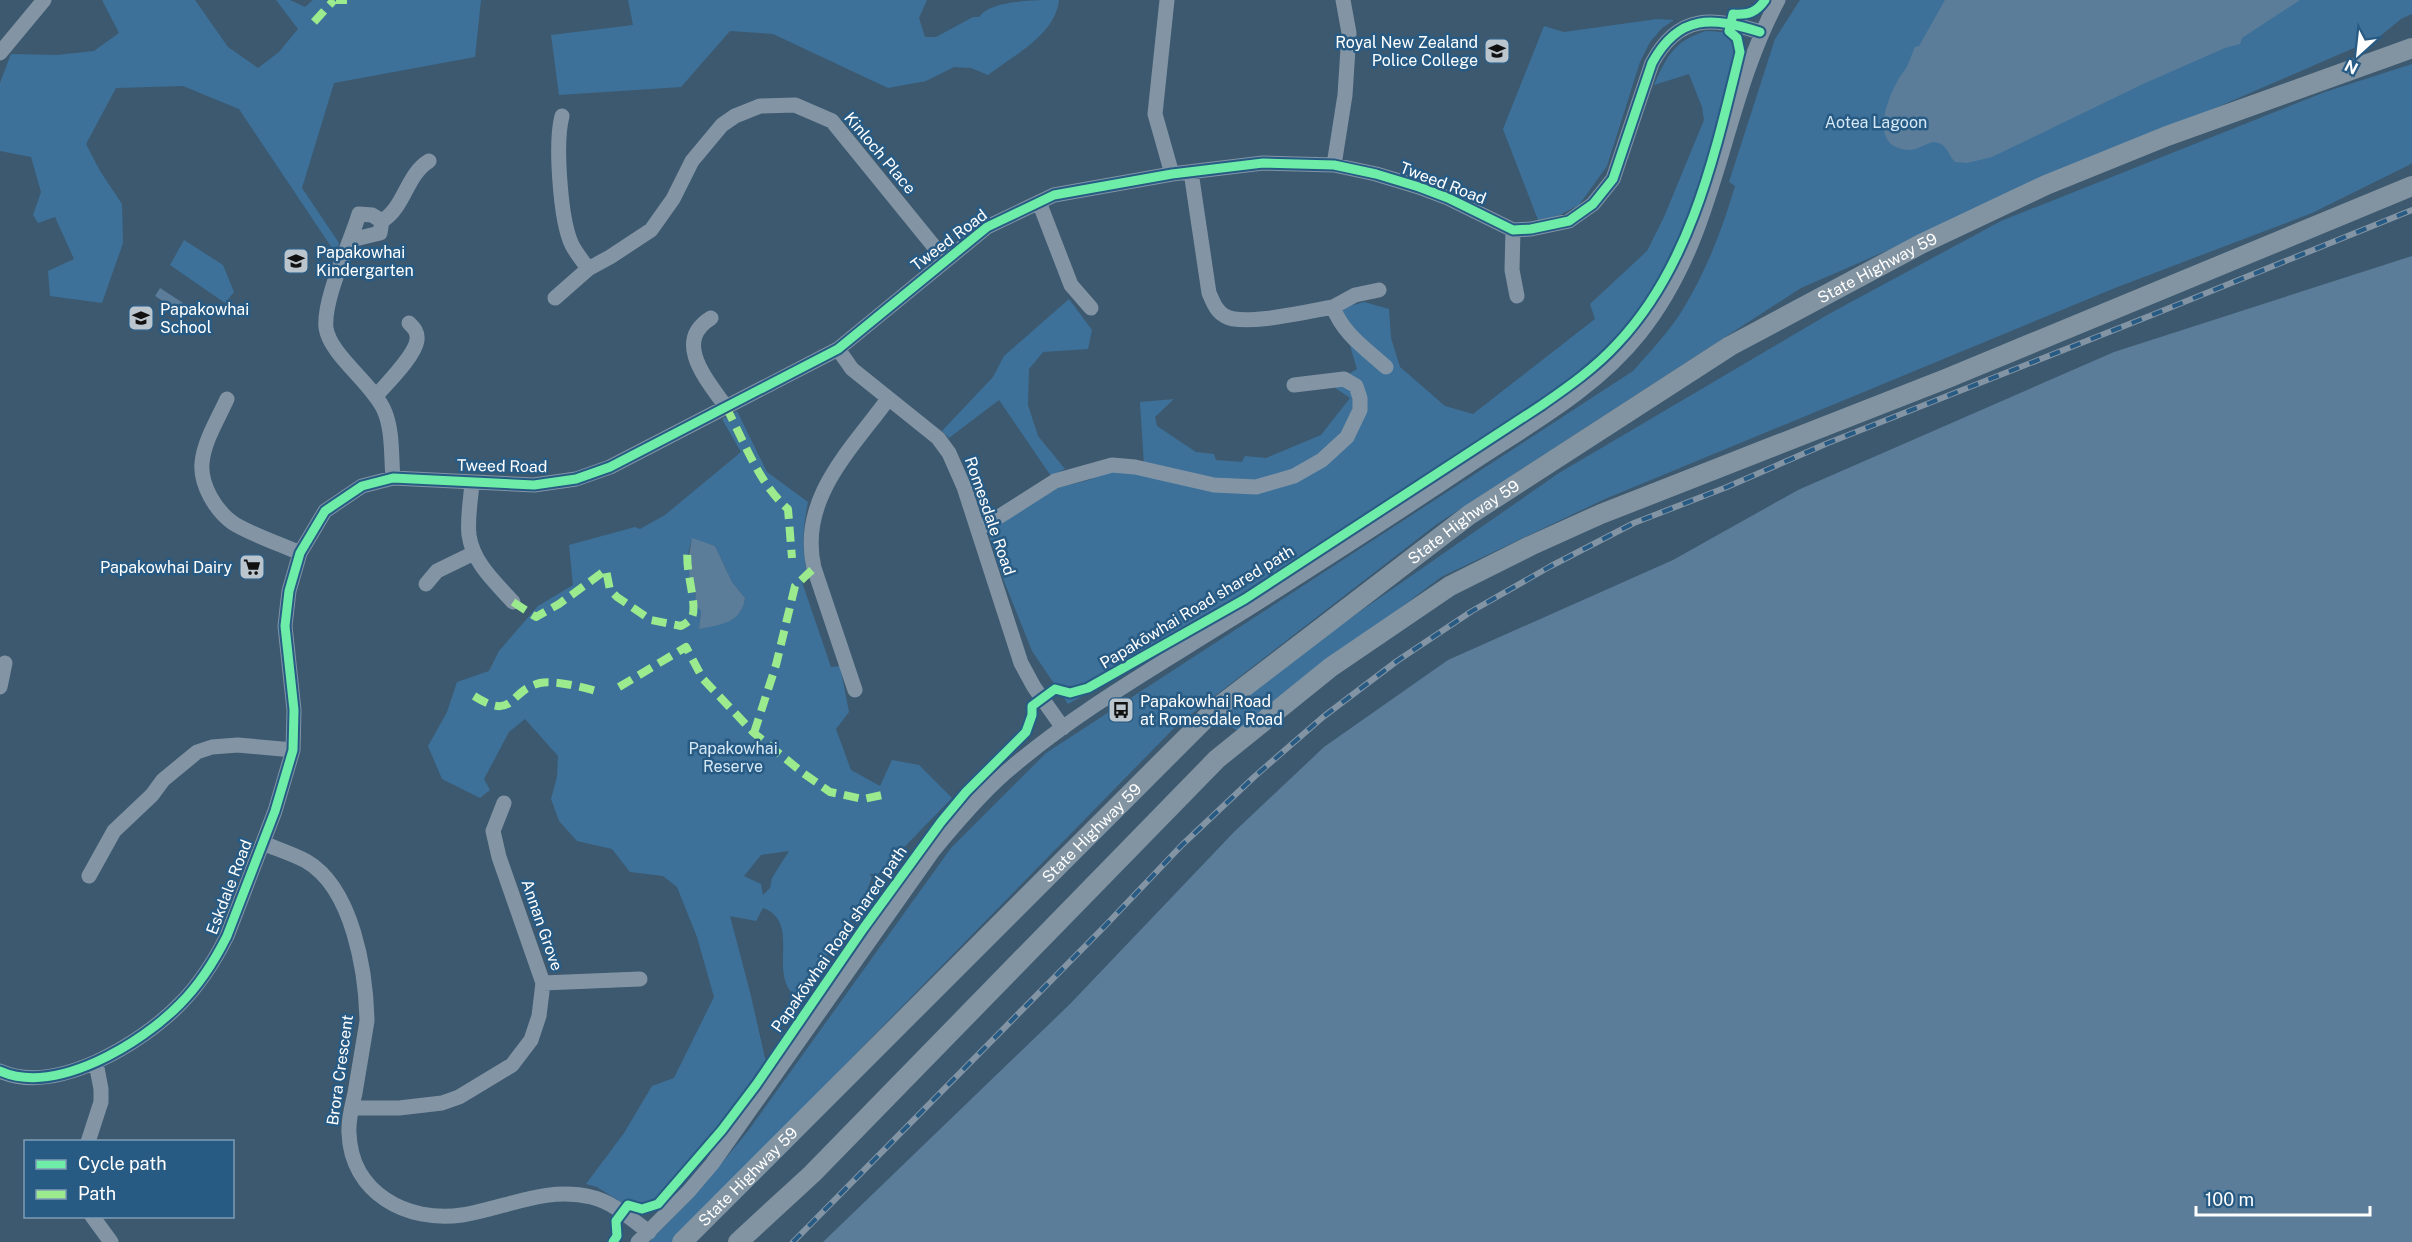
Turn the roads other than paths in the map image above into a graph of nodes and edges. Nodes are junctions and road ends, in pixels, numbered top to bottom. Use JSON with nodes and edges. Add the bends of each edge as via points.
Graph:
{"nodes":[{"id":1,"x":44,"y":0,"type":"edge"},
{"id":2,"x":1167,"y":0,"type":"edge"},
{"id":3,"x":1343,"y":0,"type":"edge"},
{"id":4,"x":1778,"y":0,"type":"edge"},
{"id":5,"x":1760,"y":32,"type":"junction"},
{"id":6,"x":2412,"y":48,"type":"edge"},
{"id":7,"x":0,"y":53,"type":"edge"},
{"id":8,"x":562,"y":116,"type":"dead end"},
{"id":9,"x":429,"y":161,"type":"dead end"},
{"id":10,"x":1334,"y":165,"type":"junction"},
{"id":11,"x":1191,"y":172,"type":"junction"},
{"id":12,"x":2412,"y":172,"type":"edge"},
{"id":13,"x":1172,"y":174,"type":"junction"},
{"id":14,"x":2412,"y":186,"type":"edge"},
{"id":15,"x":1039,"y":202,"type":"junction"},
{"id":16,"x":2330,"y":219,"type":"junction"},
{"id":17,"x":382,"y":220,"type":"junction"},
{"id":18,"x":1513,"y":230,"type":"junction"},
{"id":19,"x":351,"y":240,"type":"junction"},
{"id":20,"x":945,"y":260,"type":"junction"},
{"id":21,"x":588,"y":268,"type":"junction"},
{"id":22,"x":1379,"y":290,"type":"dead end"},
{"id":23,"x":1517,"y":296,"type":"dead end"},
{"id":24,"x":555,"y":298,"type":"dead end"},
{"id":25,"x":1333,"y":307,"type":"junction"},
{"id":26,"x":1091,"y":308,"type":"dead end"},
{"id":27,"x":711,"y":318,"type":"dead end"},
{"id":28,"x":409,"y":323,"type":"dead end"},
{"id":29,"x":838,"y":349,"type":"junction"},
{"id":30,"x":1386,"y":367,"type":"dead end"},
{"id":31,"x":1294,"y":385,"type":"dead end"},
{"id":32,"x":376,"y":396,"type":"junction"},
{"id":33,"x":227,"y":399,"type":"dead end"},
{"id":34,"x":888,"y":399,"type":"junction"},
{"id":35,"x":726,"y":407,"type":"junction"},
{"id":36,"x":393,"y":478,"type":"junction"},
{"id":37,"x":472,"y":482,"type":"junction"},
{"id":38,"x":978,"y":530,"type":"junction"},
{"id":39,"x":300,"y":553,"type":"junction"},
{"id":40,"x":474,"y":553,"type":"junction"},
{"id":41,"x":426,"y":584,"type":"dead end"},
{"id":42,"x":513,"y":602,"type":"dead end"},
{"id":43,"x":5,"y":663,"type":"dead end"},
{"id":44,"x":0,"y":687,"type":"edge"},
{"id":45,"x":855,"y":690,"type":"dead end"},
{"id":46,"x":1063,"y":728,"type":"junction"},
{"id":47,"x":292,"y":750,"type":"junction"},
{"id":48,"x":504,"y":803,"type":"dead end"},
{"id":49,"x":263,"y":843,"type":"junction"},
{"id":50,"x":88,"y":876,"type":"dead end"},
{"id":51,"x":640,"y":980,"type":"dead end"},
{"id":52,"x":543,"y":984,"type":"junction"},
{"id":53,"x":96,"y":1063,"type":"junction"},
{"id":54,"x":0,"y":1071,"type":"edge"},
{"id":55,"x":352,"y":1108,"type":"junction"},
{"id":56,"x":89,"y":1140,"type":"edge"},
{"id":57,"x":93,"y":1218,"type":"edge"},
{"id":58,"x":644,"y":1237,"type":"edge"},
{"id":59,"x":111,"y":1242,"type":"edge"},
{"id":60,"x":682,"y":1242,"type":"edge"},
{"id":61,"x":738,"y":1242,"type":"edge"}],
"edges":[{"from":1,"to":7,"type":"street"},
{"from":2,"to":13,"type":"street","via":[[1155,114]]},
{"from":3,"to":10,"type":"street","via":[[1349,33],[1345,95]]},
{"from":4,"to":5,"type":"street"},
{"from":5,"to":18,"type":"street","via":[[1709,21],[1686,27],[1672,36],[1652,63],[1613,179],[1601,196],[1569,221]]},
{"from":5,"to":46,"type":"street","via":[[1692,247],[1655,313],[1616,359],[1530,426],[1276,592],[1110,694]]},
{"from":6,"to":60,"type":"main road","name":"State Highway 59","via":[[2167,135],[2046,185],[1921,244],[1730,346],[1469,515],[1213,711]]},
{"from":8,"to":21,"type":"street","via":[[558,130],[564,218],[572,245]]},
{"from":9,"to":17,"type":"street","via":[[413,177],[392,215]]},
{"from":10,"to":11,"type":"street","name":"Tweed Road","via":[[1263,163]]},
{"from":10,"to":18,"type":"street","name":"Tweed Road","via":[[1419,187]]},
{"from":11,"to":13,"type":"street","name":"Tweed Road"},
{"from":11,"to":25,"type":"street","via":[[1209,293],[1226,318],[1250,321]]},
{"from":12,"to":16,"type":"main road"},
{"from":13,"to":15,"type":"street","name":"Tweed Road","via":[[1054,195]]},
{"from":14,"to":16,"type":"main road"},
{"from":15,"to":20,"type":"street","name":"Tweed Road","via":[[987,227]]},
{"from":15,"to":26,"type":"street","via":[[1071,285]]},
{"from":16,"to":61,"type":"main road","via":[[1948,378],[1601,514],[1450,586],[1331,667],[1217,759],[812,1174]]},
{"from":17,"to":19,"type":"street","via":[[380,233]]},
{"from":17,"to":19,"type":"street","via":[[359,214]]},
{"from":18,"to":23,"type":"street","via":[[1512,270]]},
{"from":19,"to":32,"type":"street","via":[[329,300],[326,328],[331,344]]},
{"from":20,"to":21,"type":"street","name":"Kinloch Place","via":[[832,121],[795,105],[784,105],[760,106],[722,125],[692,161],[673,199],[651,230]]},
{"from":20,"to":29,"type":"street","name":"Tweed Road"},
{"from":21,"to":24,"type":"street","name":"Kinloch Place"},
{"from":22,"to":25,"type":"street","via":[[1355,295]]},
{"from":25,"to":30,"type":"street","via":[[1348,334]]},
{"from":27,"to":35,"type":"street","via":[[699,325],[692,346],[698,366]]},
{"from":28,"to":32,"type":"street","via":[[416,330],[414,350]]},
{"from":29,"to":34,"type":"street","name":"Romesdale Road","via":[[852,369]]},
{"from":29,"to":35,"type":"street","name":"Tweed Road"},
{"from":31,"to":38,"type":"street","via":[[1344,380],[1356,386],[1360,410],[1347,437],[1322,460],[1294,476],[1256,487],[1214,485],[1112,465],[1055,481]]},
{"from":32,"to":36,"type":"street","via":[[388,421]]},
{"from":33,"to":39,"type":"street","via":[[202,464],[205,485],[216,505],[233,523]]},
{"from":34,"to":38,"type":"street","name":"Romesdale Road","via":[[938,438],[949,453]]},
{"from":34,"to":45,"type":"street","via":[[824,487],[811,523],[810,555]]},
{"from":35,"to":37,"type":"street","name":"Tweed Road","via":[[610,467],[576,479],[534,485]]},
{"from":36,"to":37,"type":"street","name":"Tweed Road"},
{"from":36,"to":39,"type":"street","name":"Tweed Road","via":[[362,486],[325,511]]},
{"from":37,"to":40,"type":"street","via":[[469,533]]},
{"from":38,"to":46,"type":"street","name":"Romesdale Road","via":[[1021,663]]},
{"from":39,"to":47,"type":"street","name":"Tweed Road","via":[[289,591],[285,626],[294,710]]},
{"from":40,"to":41,"type":"street","via":[[437,571]]},
{"from":40,"to":42,"type":"street"},
{"from":43,"to":44,"type":"street"},
{"from":46,"to":58,"type":"street","via":[[1006,772],[933,851],[712,1164]]},
{"from":47,"to":49,"type":"street","name":"Eskdale Road"},
{"from":47,"to":50,"type":"street","via":[[238,745],[197,752],[163,780],[114,831]]},
{"from":48,"to":52,"type":"street","name":"Annan Grove","via":[[495,823],[495,839]]},
{"from":49,"to":53,"type":"street","name":"Eskdale Road","via":[[228,936],[190,993],[168,1016]]},
{"from":49,"to":55,"type":"street","name":"Brora Crescent","via":[[306,861],[331,885],[343,904],[358,949],[367,1008]]},
{"from":51,"to":52,"type":"street"},
{"from":52,"to":55,"type":"street","name":"Annan Grove","via":[[531,1040],[510,1067],[442,1103]]},
{"from":53,"to":54,"type":"street","name":"Eskdale Road","via":[[46,1076],[8,1075]]},
{"from":53,"to":56,"type":"street","via":[[101,1102]]},
{"from":55,"to":58,"type":"street","name":"Brora Crescent","via":[[348,1131],[361,1173],[366,1183],[401,1210],[462,1215],[543,1195],[579,1195],[607,1203]]},
{"from":57,"to":59,"type":"street"}]}
